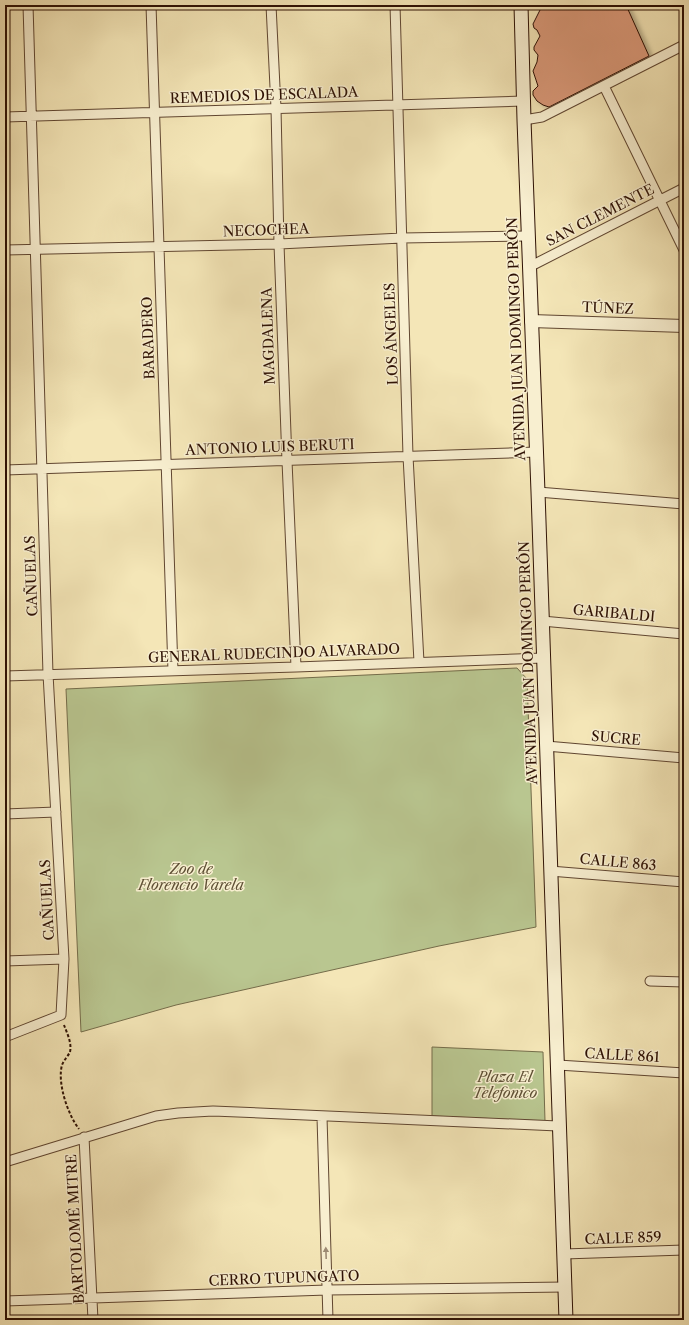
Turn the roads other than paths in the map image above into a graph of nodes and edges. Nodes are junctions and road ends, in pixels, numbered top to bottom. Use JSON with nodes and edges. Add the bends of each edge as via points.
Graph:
{"nodes":[{"id":1,"x":28,"y":5,"type":"edge"},
{"id":2,"x":152,"y":5,"type":"edge"},
{"id":3,"x":271,"y":5,"type":"edge"},
{"id":4,"x":395,"y":5,"type":"edge"},
{"id":5,"x":521,"y":5,"type":"edge"},
{"id":6,"x":684,"y":46,"type":"edge"},
{"id":7,"x":604,"y":86,"type":"junction"},
{"id":8,"x":523,"y":101,"type":"junction"},
{"id":9,"x":398,"y":104,"type":"junction"},
{"id":10,"x":276,"y":108,"type":"junction"},
{"id":11,"x":156,"y":112,"type":"junction"},
{"id":12,"x":5,"y":117,"type":"edge"},
{"id":13,"x":31,"y":117,"type":"junction"},
{"id":14,"x":524,"y":120,"type":"junction"},
{"id":15,"x":684,"y":188,"type":"edge"},
{"id":16,"x":660,"y":201,"type":"junction"},
{"id":17,"x":528,"y":236,"type":"junction"},
{"id":18,"x":402,"y":238,"type":"junction"},
{"id":19,"x":279,"y":244,"type":"junction"},
{"id":20,"x":160,"y":246,"type":"junction"},
{"id":21,"x":35,"y":249,"type":"junction"},
{"id":22,"x":5,"y":250,"type":"edge"},
{"id":23,"x":684,"y":250,"type":"edge"},
{"id":24,"x":529,"y":267,"type":"junction"},
{"id":25,"x":531,"y":321,"type":"junction"},
{"id":26,"x":684,"y":326,"type":"edge"},
{"id":27,"x":536,"y":452,"type":"junction"},
{"id":28,"x":408,"y":456,"type":"junction"},
{"id":29,"x":286,"y":461,"type":"junction"},
{"id":30,"x":166,"y":464,"type":"junction"},
{"id":31,"x":5,"y":470,"type":"edge"},
{"id":32,"x":42,"y":470,"type":"junction"},
{"id":33,"x":538,"y":492,"type":"junction"},
{"id":34,"x":684,"y":504,"type":"edge"},
{"id":35,"x":542,"y":621,"type":"junction"},
{"id":36,"x":684,"y":634,"type":"edge"},
{"id":37,"x":544,"y":658,"type":"junction"},
{"id":38,"x":419,"y":662,"type":"junction"},
{"id":39,"x":296,"y":667,"type":"junction"},
{"id":40,"x":172,"y":671,"type":"junction"},
{"id":41,"x":48,"y":674,"type":"junction"},
{"id":42,"x":5,"y":676,"type":"edge"},
{"id":43,"x":546,"y":746,"type":"junction"},
{"id":44,"x":684,"y":758,"type":"edge"},
{"id":45,"x":56,"y":812,"type":"junction"},
{"id":46,"x":5,"y":814,"type":"edge"},
{"id":47,"x":550,"y":871,"type":"junction"},
{"id":48,"x":684,"y":882,"type":"edge"},
{"id":49,"x":64,"y":959,"type":"junction"},
{"id":50,"x":5,"y":960,"type":"edge"},
{"id":51,"x":650,"y":981,"type":"dead end"},
{"id":52,"x":684,"y":982,"type":"edge"},
{"id":53,"x":5,"y":1037,"type":"edge"},
{"id":54,"x":558,"y":1065,"type":"junction"},
{"id":55,"x":684,"y":1073,"type":"edge"},
{"id":56,"x":322,"y":1117,"type":"junction"},
{"id":57,"x":558,"y":1126,"type":"junction"},
{"id":58,"x":84,"y":1137,"type":"junction"},
{"id":59,"x":5,"y":1162,"type":"edge"},
{"id":60,"x":684,"y":1250,"type":"edge"},
{"id":61,"x":564,"y":1254,"type":"junction"},
{"id":62,"x":565,"y":1287,"type":"junction"},
{"id":63,"x":327,"y":1290,"type":"junction"},
{"id":64,"x":92,"y":1298,"type":"junction"},
{"id":65,"x":5,"y":1301,"type":"edge"},
{"id":66,"x":93,"y":1320,"type":"edge"},
{"id":67,"x":328,"y":1320,"type":"edge"},
{"id":68,"x":566,"y":1320,"type":"edge"}],
"edges":[{"from":1,"to":13,"type":"street","name":"CAÑUELAS"},
{"from":2,"to":11,"type":"street","name":"BARADERO"},
{"from":3,"to":10,"type":"street","name":"MAGDALENA"},
{"from":4,"to":9,"type":"street","name":"LOS ÁNGELES"},
{"from":5,"to":8,"type":"main road","name":"AVENIDA JUAN DOMINGO PERÓN"},
{"from":6,"to":7,"type":"street"},
{"from":7,"to":14,"type":"street","via":[[542,117]]},
{"from":7,"to":16,"type":"street"},
{"from":8,"to":9,"type":"street","name":"REMEDIOS DE ESCALADA"},
{"from":8,"to":14,"type":"main road","name":"AVENIDA JUAN DOMINGO PERÓN"},
{"from":9,"to":10,"type":"street","name":"REMEDIOS DE ESCALADA"},
{"from":9,"to":18,"type":"street","name":"LOS ÁNGELES"},
{"from":10,"to":11,"type":"street","name":"REMEDIOS DE ESCALADA"},
{"from":10,"to":19,"type":"street","name":"MAGDALENA"},
{"from":11,"to":13,"type":"street","name":"REMEDIOS DE ESCALADA"},
{"from":11,"to":20,"type":"street","name":"BARADERO"},
{"from":12,"to":13,"type":"street","name":"REMEDIOS DE ESCALADA"},
{"from":13,"to":21,"type":"street","name":"CAÑUELAS"},
{"from":14,"to":17,"type":"main road","name":"AVENIDA JUAN DOMINGO PERÓN"},
{"from":15,"to":16,"type":"street","name":"SAN CLEMENTE"},
{"from":16,"to":23,"type":"street"},
{"from":16,"to":24,"type":"street","name":"SAN CLEMENTE"},
{"from":17,"to":18,"type":"street","name":"NECOCHEA"},
{"from":17,"to":24,"type":"main road","name":"AVENIDA JUAN DOMINGO PERÓN"},
{"from":18,"to":19,"type":"street","name":"NECOCHEA"},
{"from":18,"to":28,"type":"street","name":"LOS ÁNGELES"},
{"from":19,"to":20,"type":"street","name":"NECOCHEA"},
{"from":19,"to":29,"type":"street","name":"MAGDALENA"},
{"from":20,"to":21,"type":"street","name":"NECOCHEA"},
{"from":20,"to":30,"type":"street","name":"BARADERO"},
{"from":21,"to":22,"type":"street","name":"NECOCHEA"},
{"from":21,"to":32,"type":"street","name":"CAÑUELAS"},
{"from":24,"to":25,"type":"main road","name":"AVENIDA JUAN DOMINGO PERÓN"},
{"from":25,"to":26,"type":"street","name":"TÚNEZ"},
{"from":25,"to":27,"type":"main road","name":"AVENIDA JUAN DOMINGO PERÓN"},
{"from":27,"to":28,"type":"street","name":"ANTONIO LUIS BERUTI"},
{"from":27,"to":33,"type":"main road","name":"AVENIDA JUAN DOMINGO PERÓN"},
{"from":28,"to":29,"type":"street","name":"ANTONIO LUIS BERUTI"},
{"from":28,"to":38,"type":"street","name":"LOS ÁNGELES"},
{"from":29,"to":30,"type":"street","name":"ANTONIO LUIS BERUTI"},
{"from":29,"to":39,"type":"street","name":"MAGDALENA"},
{"from":30,"to":32,"type":"street","name":"ANTONIO LUIS BERUTI"},
{"from":30,"to":40,"type":"street","name":"BARADERO"},
{"from":31,"to":32,"type":"street","name":"ANTONIO LUIS BERUTI"},
{"from":32,"to":41,"type":"street","name":"CAÑUELAS"},
{"from":33,"to":34,"type":"street"},
{"from":33,"to":35,"type":"main road","name":"AVENIDA JUAN DOMINGO PERÓN"},
{"from":35,"to":36,"type":"street","name":"GARIBALDI"},
{"from":35,"to":37,"type":"main road","name":"AVENIDA JUAN DOMINGO PERÓN"},
{"from":37,"to":38,"type":"street","name":"GENERAL RUDECINDO ALVARADO"},
{"from":37,"to":43,"type":"main road","name":"AVENIDA JUAN DOMINGO PERÓN"},
{"from":38,"to":39,"type":"street","name":"GENERAL RUDECINDO ALVARADO"},
{"from":39,"to":40,"type":"street","name":"GENERAL RUDECINDO ALVARADO"},
{"from":40,"to":41,"type":"street","name":"GENERAL RUDECINDO ALVARADO"},
{"from":41,"to":42,"type":"street","name":"GENERAL RUDECINDO ALVARADO"},
{"from":41,"to":45,"type":"street","name":"CAÑUELAS"},
{"from":43,"to":44,"type":"street","name":"SUCRE"},
{"from":43,"to":47,"type":"main road","name":"AVENIDA JUAN DOMINGO PERÓN"},
{"from":45,"to":46,"type":"street"},
{"from":45,"to":49,"type":"street","name":"CAÑUELAS"},
{"from":47,"to":48,"type":"street","name":"CALLE 863"},
{"from":47,"to":54,"type":"main road","name":"AVENIDA JUAN DOMINGO PERÓN"},
{"from":49,"to":50,"type":"street"},
{"from":49,"to":53,"type":"street","name":"CAÑUELAS","via":[[61,1015]]},
{"from":51,"to":52,"type":"street"},
{"from":54,"to":55,"type":"street","name":"CALLE 861"},
{"from":54,"to":57,"type":"main road","name":"AVENIDA JUAN DOMINGO PERÓN"},
{"from":56,"to":57,"type":"street"},
{"from":56,"to":58,"type":"street","via":[[213,1111],[178,1113],[156,1116]]},
{"from":63,"to":56,"type":"street","one_way":true},
{"from":57,"to":61,"type":"main road","name":"AVENIDA JUAN DOMINGO PERÓN"},
{"from":58,"to":59,"type":"street"},
{"from":58,"to":64,"type":"street","name":"BARTOLOMÉ MITRE"},
{"from":60,"to":61,"type":"street","name":"CALLE 859"},
{"from":61,"to":62,"type":"main road","name":"AVENIDA JUAN DOMINGO PERÓN"},
{"from":62,"to":63,"type":"street","name":"CERRO TUPUNGATO"},
{"from":62,"to":68,"type":"main road","name":"AVENIDA JUAN DOMINGO PERÓN"},
{"from":63,"to":64,"type":"street","name":"CERRO TUPUNGATO"},
{"from":63,"to":67,"type":"street"},
{"from":64,"to":65,"type":"street","name":"CERRO TUPUNGATO"},
{"from":64,"to":66,"type":"street","name":"BARTOLOMÉ MITRE"}]}
